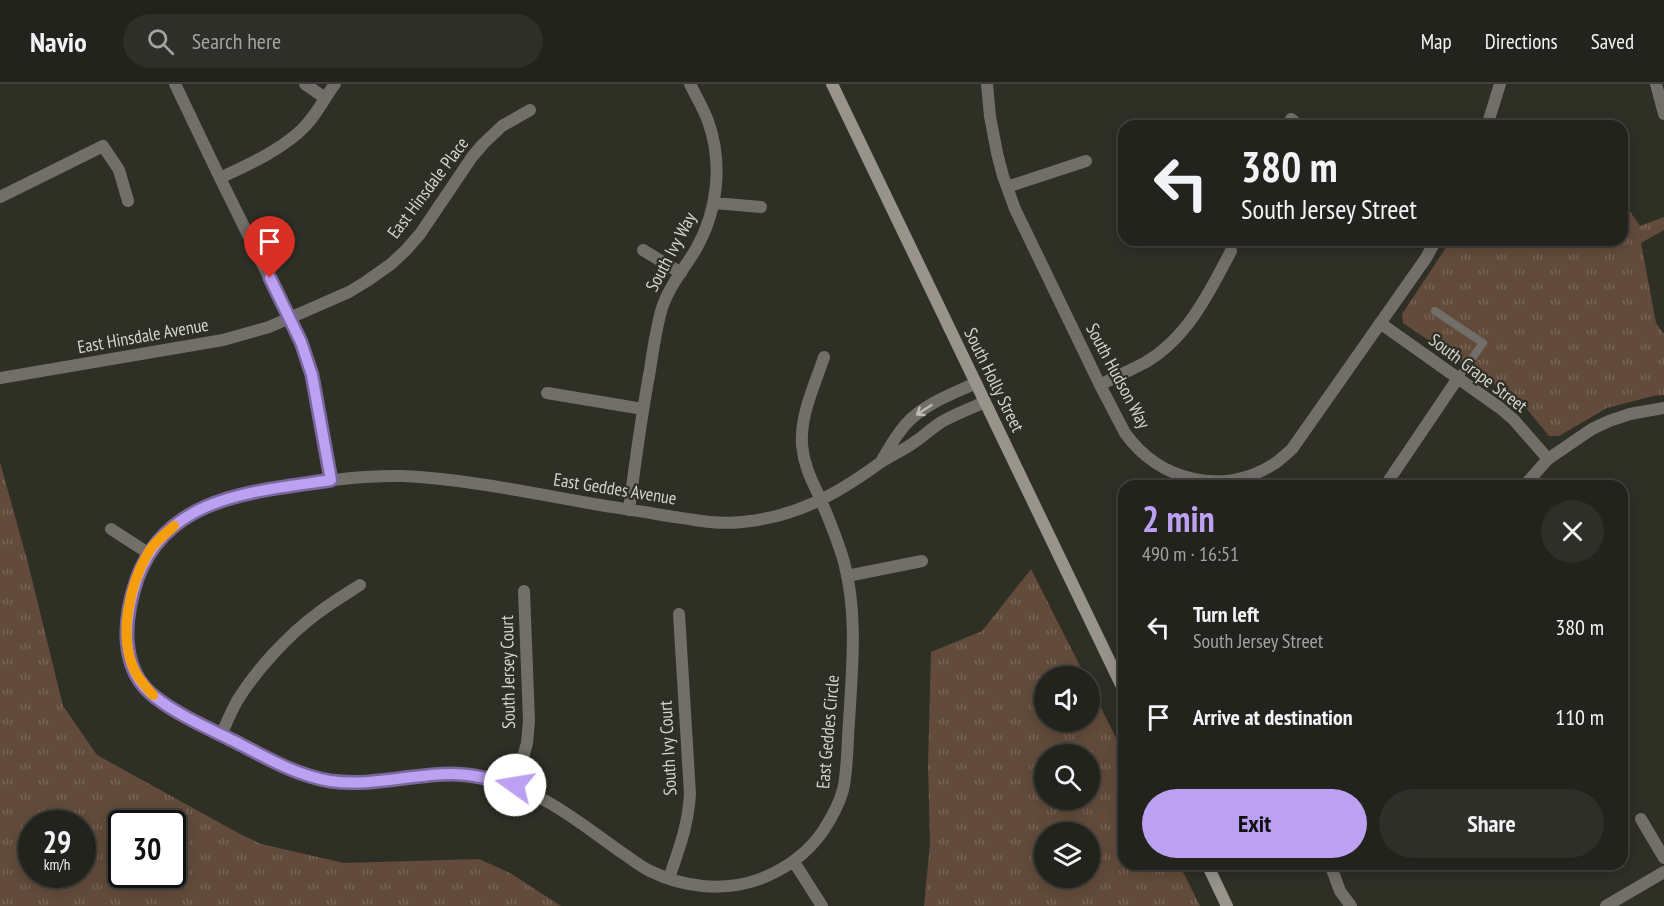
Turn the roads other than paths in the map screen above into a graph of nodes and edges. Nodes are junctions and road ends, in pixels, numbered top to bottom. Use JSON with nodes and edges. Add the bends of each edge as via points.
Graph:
{"nodes":[{"id":1,"x":175,"y":84,"type":"edge"},
{"id":2,"x":306,"y":84,"type":"edge"},
{"id":3,"x":335,"y":84,"type":"edge"},
{"id":4,"x":690,"y":84,"type":"edge"},
{"id":5,"x":832,"y":84,"type":"edge"},
{"id":6,"x":987,"y":84,"type":"edge"},
{"id":7,"x":1500,"y":84,"type":"edge"},
{"id":8,"x":1656,"y":84,"type":"edge"},
{"id":9,"x":325,"y":98,"type":"junction"},
{"id":10,"x":530,"y":110,"type":"dead end"},
{"id":11,"x":1664,"y":114,"type":"edge"},
{"id":12,"x":1489,"y":120,"type":"edge"},
{"id":13,"x":1086,"y":161,"type":"dead end"},
{"id":14,"x":220,"y":178,"type":"junction"},
{"id":15,"x":1007,"y":187,"type":"junction"},
{"id":16,"x":0,"y":198,"type":"edge"},
{"id":17,"x":128,"y":201,"type":"dead end"},
{"id":18,"x":714,"y":203,"type":"junction"},
{"id":19,"x":761,"y":207,"type":"dead end"},
{"id":20,"x":1433,"y":246,"type":"edge"},
{"id":21,"x":643,"y":250,"type":"dead end"},
{"id":22,"x":1231,"y":251,"type":"dead end"},
{"id":23,"x":681,"y":273,"type":"junction"},
{"id":24,"x":1435,"y":310,"type":"dead end"},
{"id":25,"x":290,"y":319,"type":"junction"},
{"id":26,"x":1380,"y":323,"type":"junction"},
{"id":27,"x":824,"y":357,"type":"dead end"},
{"id":28,"x":0,"y":378,"type":"edge"},
{"id":29,"x":1458,"y":378,"type":"junction"},
{"id":30,"x":976,"y":383,"type":"junction"},
{"id":31,"x":1100,"y":385,"type":"junction"},
{"id":32,"x":546,"y":393,"type":"dead end"},
{"id":33,"x":984,"y":402,"type":"junction"},
{"id":34,"x":1664,"y":408,"type":"edge"},
{"id":35,"x":643,"y":409,"type":"junction"},
{"id":36,"x":1548,"y":459,"type":"junction"},
{"id":37,"x":880,"y":463,"type":"junction"},
{"id":38,"x":331,"y":480,"type":"junction"},
{"id":39,"x":1192,"y":480,"type":"edge"},
{"id":40,"x":1230,"y":480,"type":"edge"},
{"id":41,"x":1389,"y":480,"type":"edge"},
{"id":42,"x":1529,"y":480,"type":"edge"},
{"id":43,"x":821,"y":501,"type":"junction"},
{"id":44,"x":629,"y":510,"type":"junction"},
{"id":45,"x":111,"y":529,"type":"dead end"},
{"id":46,"x":148,"y":553,"type":"junction"},
{"id":47,"x":922,"y":561,"type":"dead end"},
{"id":48,"x":847,"y":576,"type":"junction"},
{"id":49,"x":360,"y":585,"type":"dead end"},
{"id":50,"x":525,"y":591,"type":"dead end"},
{"id":51,"x":679,"y":614,"type":"dead end"},
{"id":52,"x":1118,"y":679,"type":"edge"},
{"id":53,"x":221,"y":735,"type":"junction"},
{"id":54,"x":515,"y":785,"type":"junction"},
{"id":55,"x":1641,"y":819,"type":"dead end"},
{"id":56,"x":1664,"y":858,"type":"edge"},
{"id":57,"x":794,"y":862,"type":"junction"},
{"id":58,"x":1210,"y":870,"type":"edge"},
{"id":59,"x":1332,"y":870,"type":"edge"},
{"id":60,"x":1664,"y":872,"type":"edge"},
{"id":61,"x":669,"y":878,"type":"junction"},
{"id":62,"x":1224,"y":904,"type":"edge"},
{"id":63,"x":822,"y":906,"type":"edge"},
{"id":64,"x":1351,"y":906,"type":"edge"},
{"id":65,"x":1606,"y":906,"type":"edge"}],
"edges":[{"from":1,"to":14,"type":"street"},
{"from":2,"to":9,"type":"street"},
{"from":3,"to":9,"type":"street"},
{"from":4,"to":18,"type":"street","name":"South Ivy Way","via":[[713,137]]},
{"from":5,"to":30,"type":"main road","name":"South Holly Street"},
{"from":6,"to":15,"type":"street","name":"South Hudson Way","via":[[997,153]]},
{"from":7,"to":12,"type":"street"},
{"from":8,"to":11,"type":"street"},
{"from":9,"to":14,"type":"street","via":[[299,133],[274,151]]},
{"from":10,"to":25,"type":"street","name":"East Hinsdale Place","via":[[502,126],[483,144],[420,234],[391,264],[349,292]]},
{"from":13,"to":15,"type":"street"},
{"from":14,"to":25,"type":"street"},
{"from":15,"to":31,"type":"street","name":"South Hudson Way","via":[[1021,224]]},
{"from":16,"to":17,"type":"street","via":[[103,146],[119,170]]},
{"from":18,"to":19,"type":"street"},
{"from":18,"to":23,"type":"street","name":"South Ivy Way","via":[[701,239]]},
{"from":20,"to":26,"type":"street","name":"South Hudson Way"},
{"from":21,"to":23,"type":"street"},
{"from":22,"to":31,"type":"street","via":[[1206,298],[1183,330],[1147,361]]},
{"from":23,"to":35,"type":"street","name":"South Ivy Way","via":[[662,307]]},
{"from":24,"to":29,"type":"lane","via":[[1483,343]]},
{"from":25,"to":28,"type":"street","name":"East Hinsdale Avenue","via":[[223,340]]},
{"from":25,"to":38,"type":"street","via":[[312,375]]},
{"from":26,"to":29,"type":"street","name":"South Grape Street"},
{"from":26,"to":40,"type":"street","name":"South Hudson Way","via":[[1292,449],[1256,473]]},
{"from":27,"to":43,"type":"street","name":"East Geddes Circle","via":[[802,421],[801,439],[809,478]]},
{"from":29,"to":36,"type":"street","name":"South Grape Street","via":[[1507,414]]},
{"from":29,"to":41,"type":"street"},
{"from":30,"to":33,"type":"main road","name":"South Holly Street"},
{"from":30,"to":37,"type":"street","name":"East Geddes Avenue","one_way":true,"via":[[915,415],[898,433]]},
{"from":31,"to":39,"type":"street","name":"South Hudson Way","via":[[1131,442],[1149,459]]},
{"from":32,"to":35,"type":"street"},
{"from":33,"to":37,"type":"street","name":"East Geddes Avenue","via":[[937,425]]},
{"from":33,"to":52,"type":"main road","name":"South Holly Street"},
{"from":34,"to":36,"type":"street","via":[[1609,421]]},
{"from":35,"to":44,"type":"street","name":"South Ivy Way"},
{"from":36,"to":42,"type":"street"},
{"from":37,"to":43,"type":"street","name":"East Geddes Avenue"},
{"from":38,"to":44,"type":"street","name":"East Geddes Avenue","via":[[399,476],[440,479]]},
{"from":38,"to":46,"type":"street","name":"East Geddes Circle","via":[[211,503],[164,534]]},
{"from":43,"to":44,"type":"street","name":"East Geddes Avenue","via":[[795,512],[736,523]]},
{"from":43,"to":48,"type":"street","name":"East Geddes Circle"},
{"from":45,"to":46,"type":"street"},
{"from":46,"to":53,"type":"street","name":"East Geddes Circle","via":[[127,614],[127,650],[134,669],[153,696]]},
{"from":47,"to":48,"type":"street"},
{"from":48,"to":57,"type":"street","name":"East Geddes Circle","via":[[853,633],[842,792],[826,827]]},
{"from":49,"to":53,"type":"street","via":[[291,636],[251,681]]},
{"from":50,"to":54,"type":"street","name":"South Jersey Court","via":[[529,721]]},
{"from":51,"to":61,"type":"street","name":"South Ivy Court","via":[[690,794],[684,837]]},
{"from":53,"to":54,"type":"street","name":"East Geddes Circle","via":[[291,770],[332,781],[358,783],[454,774]]},
{"from":54,"to":61,"type":"street","name":"East Geddes Circle","via":[[557,807],[648,870]]},
{"from":55,"to":56,"type":"street"},
{"from":57,"to":61,"type":"street","name":"East Geddes Circle","via":[[756,880],[726,887],[696,886]]},
{"from":57,"to":63,"type":"street"},
{"from":58,"to":62,"type":"main road"},
{"from":59,"to":64,"type":"street"},
{"from":60,"to":65,"type":"street"}]}
